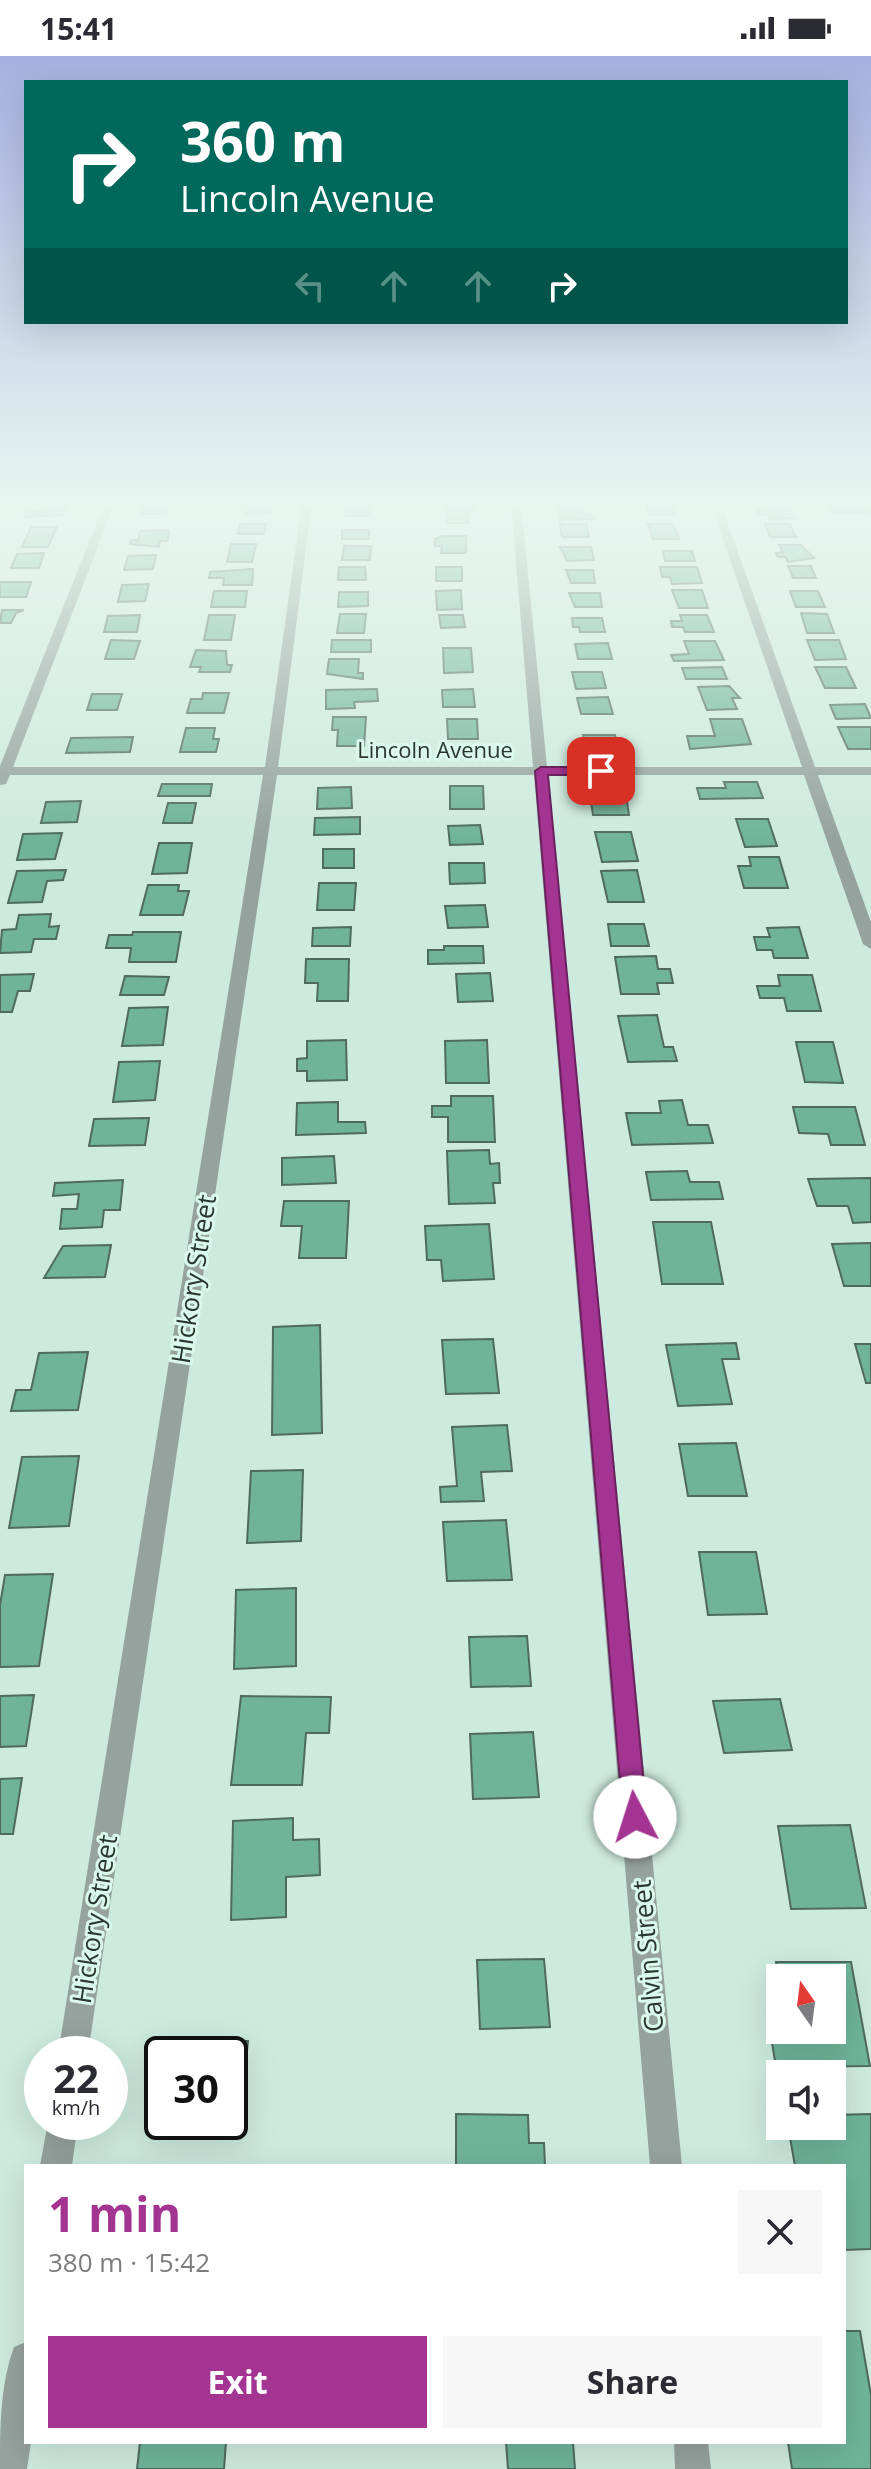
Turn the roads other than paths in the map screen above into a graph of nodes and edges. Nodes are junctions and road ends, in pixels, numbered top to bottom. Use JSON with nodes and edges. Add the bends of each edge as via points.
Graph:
{"nodes":[{"id":1,"x":66,"y":615,"type":"edge"},
{"id":2,"x":292,"y":615,"type":"edge"},
{"id":3,"x":526,"y":615,"type":"edge"},
{"id":4,"x":755,"y":615,"type":"edge"},
{"id":5,"x":271,"y":771,"type":"junction"},
{"id":6,"x":541,"y":771,"type":"junction"},
{"id":7,"x":811,"y":771,"type":"junction"},
{"id":8,"x":871,"y":771,"type":"edge"},
{"id":9,"x":2,"y":776,"type":"edge"},
{"id":10,"x":871,"y":944,"type":"edge"},
{"id":11,"x":76,"y":2036,"type":"edge"},
{"id":12,"x":60,"y":2140,"type":"edge"},
{"id":13,"x":56,"y":2164,"type":"edge"},
{"id":14,"x":666,"y":2164,"type":"edge"},
{"id":15,"x":24,"y":2372,"type":"edge"},
{"id":16,"x":691,"y":2444,"type":"edge"},
{"id":17,"x":9,"y":2469,"type":"edge"},
{"id":18,"x":693,"y":2469,"type":"edge"}],
"edges":[{"from":1,"to":9,"type":"street"},
{"from":2,"to":5,"type":"street","name":"Hickory Street"},
{"from":3,"to":6,"type":"street","name":"Calvin Street"},
{"from":4,"to":7,"type":"street"},
{"from":5,"to":6,"type":"street","name":"Lincoln Avenue"},
{"from":5,"to":9,"type":"street","name":"Lincoln Avenue"},
{"from":5,"to":11,"type":"street","name":"Hickory Street"},
{"from":6,"to":7,"type":"street","name":"Lincoln Avenue"},
{"from":6,"to":14,"type":"street","name":"Calvin Street"},
{"from":7,"to":8,"type":"street","name":"Lincoln Avenue"},
{"from":7,"to":10,"type":"street"},
{"from":12,"to":13,"type":"street"},
{"from":15,"to":17,"type":"street"},
{"from":16,"to":18,"type":"street"}]}
